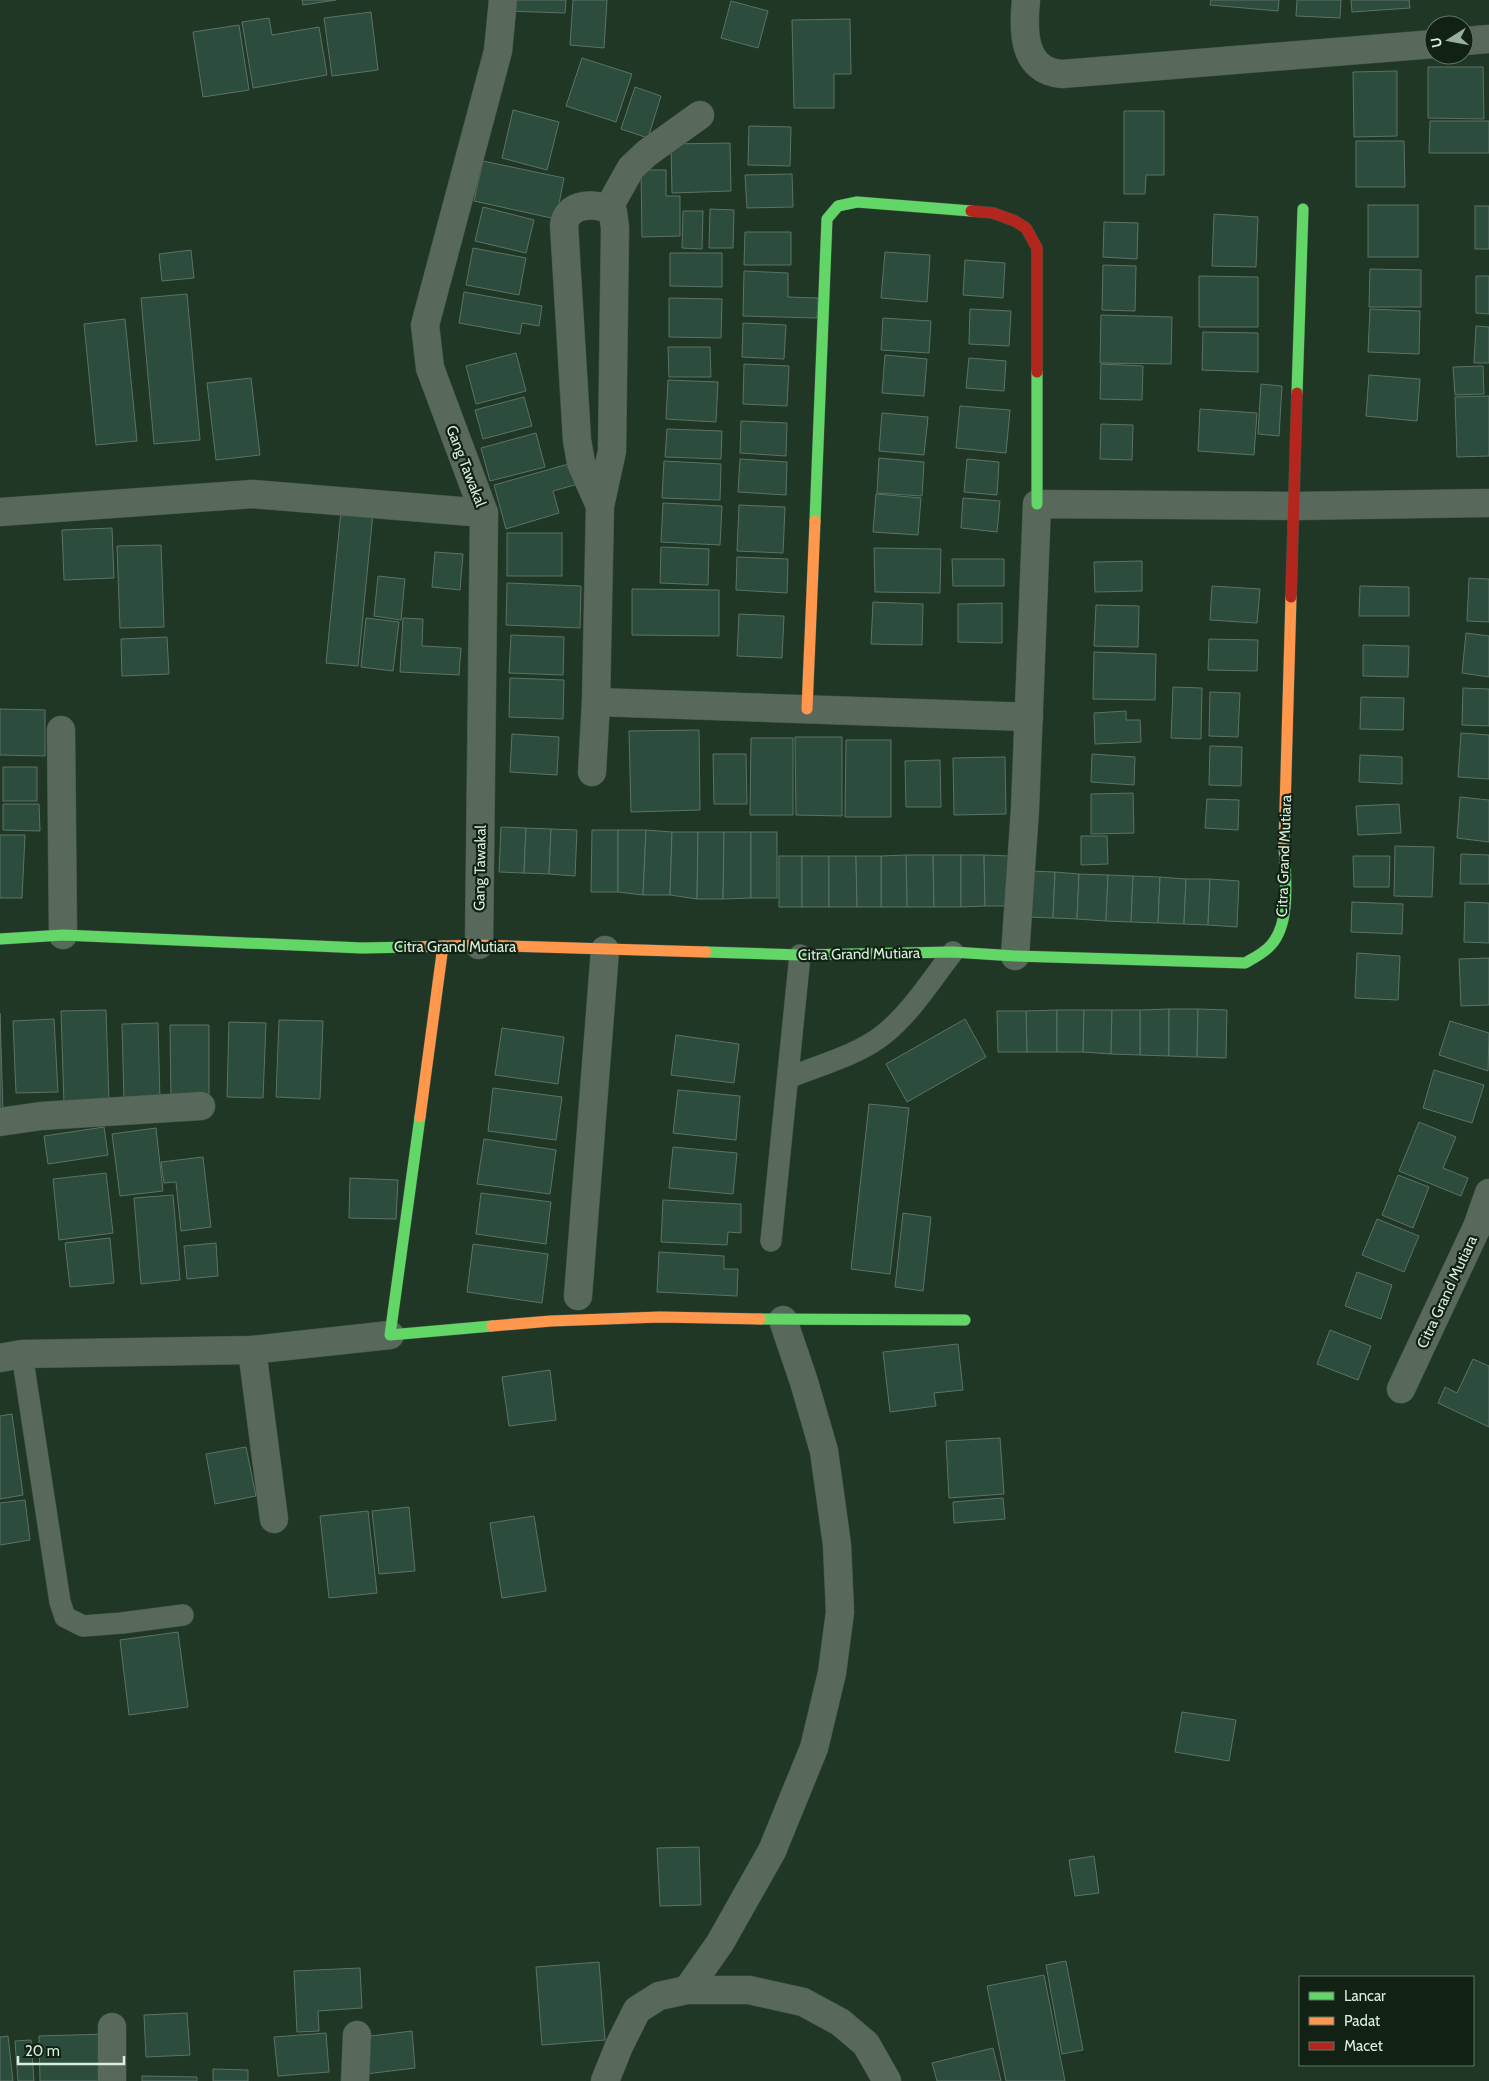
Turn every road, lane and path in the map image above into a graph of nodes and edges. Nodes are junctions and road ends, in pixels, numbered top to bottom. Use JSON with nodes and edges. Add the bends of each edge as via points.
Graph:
{"nodes":[{"id":1,"x":503,"y":0,"type":"edge"},
{"id":2,"x":1026,"y":0,"type":"edge"},
{"id":3,"x":1489,"y":39,"type":"edge"},
{"id":4,"x":1474,"y":40,"type":"edge"},
{"id":5,"x":1424,"y":45,"type":"edge"},
{"id":6,"x":700,"y":114,"type":"dead end"},
{"id":7,"x":608,"y":209,"type":"junction"},
{"id":8,"x":1302,"y":209,"type":"dead end"},
{"id":9,"x":1489,"y":503,"type":"edge"},
{"id":10,"x":1037,"y":504,"type":"junction"},
{"id":11,"x":600,"y":506,"type":"junction"},
{"id":12,"x":1295,"y":506,"type":"junction"},
{"id":13,"x":0,"y":512,"type":"edge"},
{"id":14,"x":484,"y":513,"type":"junction"},
{"id":15,"x":596,"y":702,"type":"junction"},
{"id":16,"x":807,"y":709,"type":"junction"},
{"id":17,"x":1028,"y":717,"type":"junction"},
{"id":18,"x":61,"y":730,"type":"dead end"},
{"id":19,"x":592,"y":772,"type":"dead end"},
{"id":20,"x":63,"y":935,"type":"junction"},
{"id":21,"x":0,"y":939,"type":"edge"},
{"id":22,"x":479,"y":945,"type":"junction"},
{"id":23,"x":442,"y":946,"type":"junction"},
{"id":24,"x":606,"y":950,"type":"junction"},
{"id":25,"x":953,"y":952,"type":"junction"},
{"id":26,"x":800,"y":955,"type":"junction"},
{"id":27,"x":1015,"y":956,"type":"junction"},
{"id":28,"x":788,"y":1078,"type":"junction"},
{"id":29,"x":201,"y":1106,"type":"dead end"},
{"id":30,"x":0,"y":1122,"type":"edge"},
{"id":31,"x":1489,"y":1194,"type":"edge"},
{"id":32,"x":771,"y":1241,"type":"dead end"},
{"id":33,"x":578,"y":1296,"type":"dead end"},
{"id":34,"x":783,"y":1320,"type":"junction"},
{"id":35,"x":964,"y":1320,"type":"dead end"},
{"id":36,"x":390,"y":1335,"type":"junction"},
{"id":37,"x":252,"y":1350,"type":"junction"},
{"id":38,"x":11,"y":1356,"type":"edge"},
{"id":39,"x":1401,"y":1389,"type":"dead end"},
{"id":40,"x":274,"y":1519,"type":"dead end"},
{"id":41,"x":183,"y":1615,"type":"dead end"},
{"id":42,"x":687,"y":1990,"type":"junction"},
{"id":43,"x":112,"y":2027,"type":"dead end"},
{"id":44,"x":357,"y":2035,"type":"dead end"},
{"id":45,"x":112,"y":2081,"type":"edge"},
{"id":46,"x":355,"y":2081,"type":"edge"},
{"id":47,"x":605,"y":2081,"type":"edge"},
{"id":48,"x":887,"y":2081,"type":"edge"}],
"edges":[{"from":1,"to":14,"type":"street","name":"Gang Tawakal","via":[[498,51],[425,325],[430,368]]},
{"from":2,"to":5,"type":"street","via":[[1024,24],[1028,48],[1034,61],[1051,73]]},
{"from":3,"to":4,"type":"street"},
{"from":6,"to":7,"type":"street","via":[[631,168]]},
{"from":7,"to":11,"type":"street","via":[[613,212],[615,223],[612,451]]},
{"from":7,"to":11,"type":"street","via":[[590,206],[574,209],[564,225],[577,440],[581,463]]},
{"from":8,"to":12,"type":"street","name":"Citra Grand Mutiara"},
{"from":9,"to":12,"type":"street"},
{"from":10,"to":12,"type":"street"},
{"from":10,"to":16,"type":"street","via":[[1037,248],[1026,228],[993,213],[857,202],[838,206],[827,219]]},
{"from":10,"to":17,"type":"street"},
{"from":11,"to":15,"type":"street"},
{"from":12,"to":27,"type":"street","name":"Citra Grand Mutiara","via":[[1284,917],[1276,939],[1244,963]]},
{"from":13,"to":14,"type":"street","via":[[254,494]]},
{"from":14,"to":22,"type":"street","name":"Gang Tawakal"},
{"from":15,"to":16,"type":"street"},
{"from":15,"to":19,"type":"street"},
{"from":16,"to":17,"type":"street"},
{"from":17,"to":27,"type":"street"},
{"from":18,"to":20,"type":"street"},
{"from":20,"to":21,"type":"street","name":"Citra Grand Mutiara"},
{"from":20,"to":23,"type":"street","name":"Citra Grand Mutiara","via":[[362,948]]},
{"from":22,"to":23,"type":"street","name":"Citra Grand Mutiara"},
{"from":22,"to":24,"type":"street","name":"Citra Grand Mutiara"},
{"from":23,"to":36,"type":"street"},
{"from":24,"to":26,"type":"street","name":"Citra Grand Mutiara"},
{"from":24,"to":33,"type":"street"},
{"from":25,"to":26,"type":"street","name":"Citra Grand Mutiara"},
{"from":25,"to":27,"type":"street","name":"Citra Grand Mutiara"},
{"from":25,"to":28,"type":"lane","via":[[901,1019],[882,1035],[859,1050]]},
{"from":26,"to":28,"type":"lane"},
{"from":28,"to":32,"type":"lane"},
{"from":29,"to":30,"type":"street","via":[[41,1116]]},
{"from":31,"to":39,"type":"street","name":"Citra Grand Mutiara","via":[[1477,1227]]},
{"from":34,"to":35,"type":"street"},
{"from":34,"to":36,"type":"street","via":[[660,1317],[551,1321]]},
{"from":34,"to":42,"type":"street","via":[[824,1451],[836,1545],[840,1612],[832,1674],[814,1748],[772,1851],[720,1943]]},
{"from":36,"to":37,"type":"street"},
{"from":37,"to":38,"type":"street"},
{"from":37,"to":40,"type":"street"},
{"from":38,"to":41,"type":"lane","via":[[65,1617],[84,1626]]},
{"from":42,"to":47,"type":"street","via":[[658,1996],[637,2010]]},
{"from":42,"to":48,"type":"street","via":[[749,1990],[803,2002],[840,2022],[866,2044]]},
{"from":43,"to":45,"type":"street"},
{"from":44,"to":46,"type":"street"}]}
